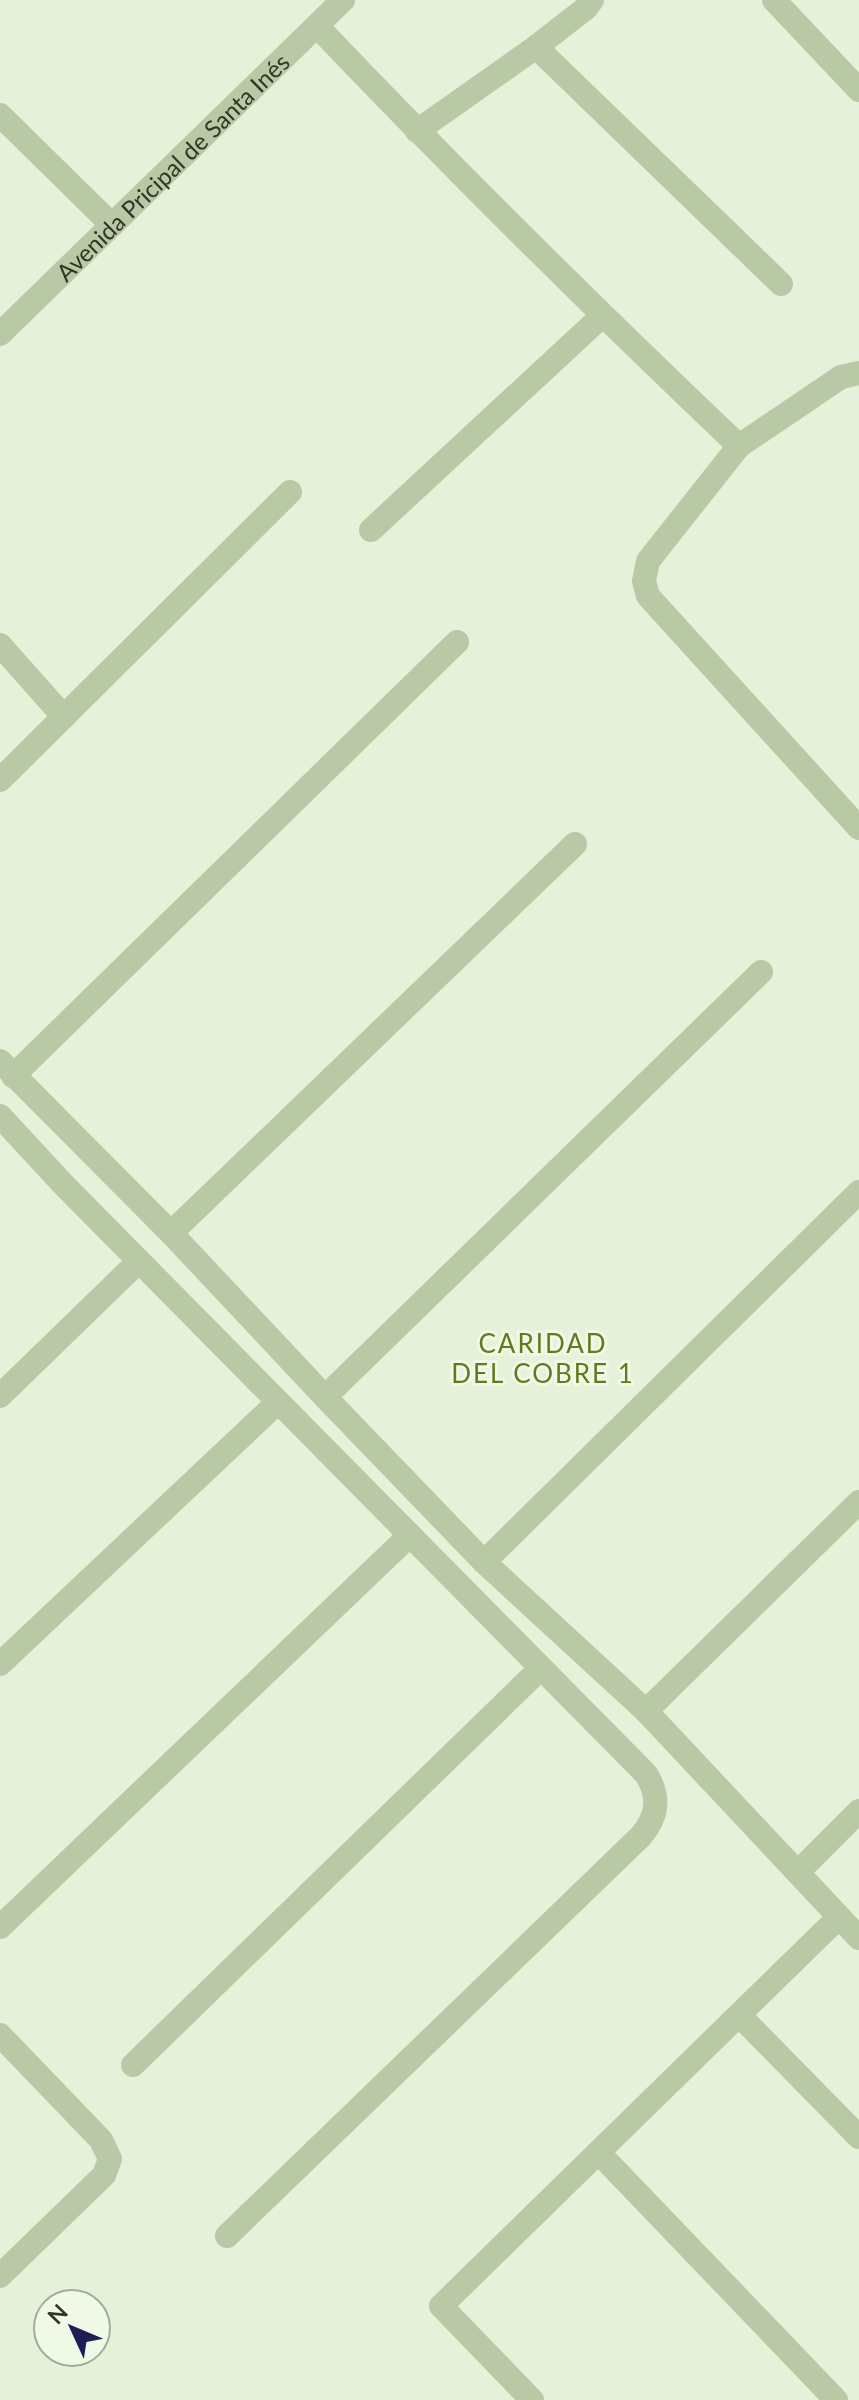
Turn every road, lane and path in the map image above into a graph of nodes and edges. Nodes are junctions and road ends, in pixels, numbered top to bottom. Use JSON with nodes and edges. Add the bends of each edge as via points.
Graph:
{"nodes":[{"id":1,"x":343,"y":0,"type":"edge"},
{"id":2,"x":592,"y":0,"type":"edge"},
{"id":3,"x":774,"y":0,"type":"edge"},
{"id":4,"x":317,"y":26,"type":"junction"},
{"id":5,"x":536,"y":47,"type":"junction"},
{"id":6,"x":859,"y":90,"type":"edge"},
{"id":7,"x":0,"y":115,"type":"edge"},
{"id":8,"x":417,"y":131,"type":"junction"},
{"id":9,"x":112,"y":225,"type":"junction"},
{"id":10,"x":781,"y":284,"type":"dead end"},
{"id":11,"x":602,"y":316,"type":"junction"},
{"id":12,"x":3,"y":324,"type":"edge"},
{"id":13,"x":859,"y":373,"type":"edge"},
{"id":14,"x":739,"y":446,"type":"junction"},
{"id":15,"x":290,"y":492,"type":"dead end"},
{"id":16,"x":371,"y":530,"type":"dead end"},
{"id":17,"x":457,"y":642,"type":"dead end"},
{"id":18,"x":0,"y":645,"type":"edge"},
{"id":19,"x":64,"y":717,"type":"junction"},
{"id":20,"x":0,"y":780,"type":"edge"},
{"id":21,"x":859,"y":828,"type":"edge"},
{"id":22,"x":575,"y":844,"type":"dead end"},
{"id":23,"x":761,"y":972,"type":"dead end"},
{"id":24,"x":7,"y":1068,"type":"edge"},
{"id":25,"x":3,"y":1125,"type":"edge"},
{"id":26,"x":859,"y":1192,"type":"edge"},
{"id":27,"x":171,"y":1233,"type":"junction"},
{"id":28,"x":139,"y":1261,"type":"junction"},
{"id":29,"x":0,"y":1396,"type":"edge"},
{"id":30,"x":325,"y":1397,"type":"junction"},
{"id":31,"x":278,"y":1402,"type":"junction"},
{"id":32,"x":859,"y":1502,"type":"edge"},
{"id":33,"x":410,"y":1535,"type":"junction"},
{"id":34,"x":484,"y":1562,"type":"junction"},
{"id":35,"x":0,"y":1664,"type":"edge"},
{"id":36,"x":541,"y":1668,"type":"junction"},
{"id":37,"x":646,"y":1711,"type":"junction"},
{"id":38,"x":859,"y":1811,"type":"edge"},
{"id":39,"x":798,"y":1872,"type":"junction"},
{"id":40,"x":839,"y":1917,"type":"junction"},
{"id":41,"x":0,"y":1927,"type":"edge"},
{"id":42,"x":859,"y":1938,"type":"edge"},
{"id":43,"x":740,"y":2016,"type":"junction"},
{"id":44,"x":0,"y":2035,"type":"edge"},
{"id":45,"x":133,"y":2065,"type":"dead end"},
{"id":46,"x":859,"y":2137,"type":"edge"},
{"id":47,"x":599,"y":2153,"type":"junction"},
{"id":48,"x":227,"y":2236,"type":"dead end"},
{"id":49,"x":0,"y":2276,"type":"edge"},
{"id":50,"x":532,"y":2400,"type":"edge"},
{"id":51,"x":836,"y":2400,"type":"edge"}],
"edges":[{"from":1,"to":4,"type":"street","name":"Avenida Pricipal de Santa Inés"},
{"from":2,"to":5,"type":"street"},
{"from":3,"to":6,"type":"street"},
{"from":4,"to":8,"type":"street"},
{"from":4,"to":9,"type":"street","name":"Avenida Pricipal de Santa Inés"},
{"from":5,"to":8,"type":"street"},
{"from":5,"to":10,"type":"street"},
{"from":7,"to":9,"type":"street"},
{"from":8,"to":11,"type":"street"},
{"from":9,"to":12,"type":"street","name":"Avenida Pricipal de Santa Inés"},
{"from":11,"to":14,"type":"street"},
{"from":11,"to":16,"type":"street"},
{"from":13,"to":14,"type":"street","via":[[841,377]]},
{"from":14,"to":21,"type":"street","via":[[648,561],[648,596]]},
{"from":15,"to":19,"type":"street"},
{"from":17,"to":24,"type":"street"},
{"from":18,"to":19,"type":"street"},
{"from":19,"to":20,"type":"street"},
{"from":22,"to":27,"type":"street"},
{"from":23,"to":30,"type":"street"},
{"from":24,"to":27,"type":"street"},
{"from":25,"to":28,"type":"street"},
{"from":26,"to":34,"type":"street"},
{"from":27,"to":30,"type":"street"},
{"from":28,"to":29,"type":"street"},
{"from":28,"to":31,"type":"street"},
{"from":30,"to":34,"type":"street"},
{"from":31,"to":33,"type":"street"},
{"from":31,"to":35,"type":"street"},
{"from":32,"to":37,"type":"street"},
{"from":33,"to":36,"type":"street"},
{"from":33,"to":41,"type":"street"},
{"from":34,"to":37,"type":"street"},
{"from":36,"to":45,"type":"street"},
{"from":36,"to":48,"type":"street","via":[[646,1774],[656,1807],[648,1827]]},
{"from":37,"to":39,"type":"street"},
{"from":38,"to":39,"type":"street"},
{"from":39,"to":40,"type":"street"},
{"from":40,"to":42,"type":"street"},
{"from":40,"to":43,"type":"street"},
{"from":43,"to":46,"type":"street"},
{"from":43,"to":47,"type":"street"},
{"from":44,"to":49,"type":"street","via":[[101,2140],[110,2159],[104,2175]]},
{"from":47,"to":50,"type":"street","via":[[441,2306]]},
{"from":47,"to":51,"type":"street"}]}
